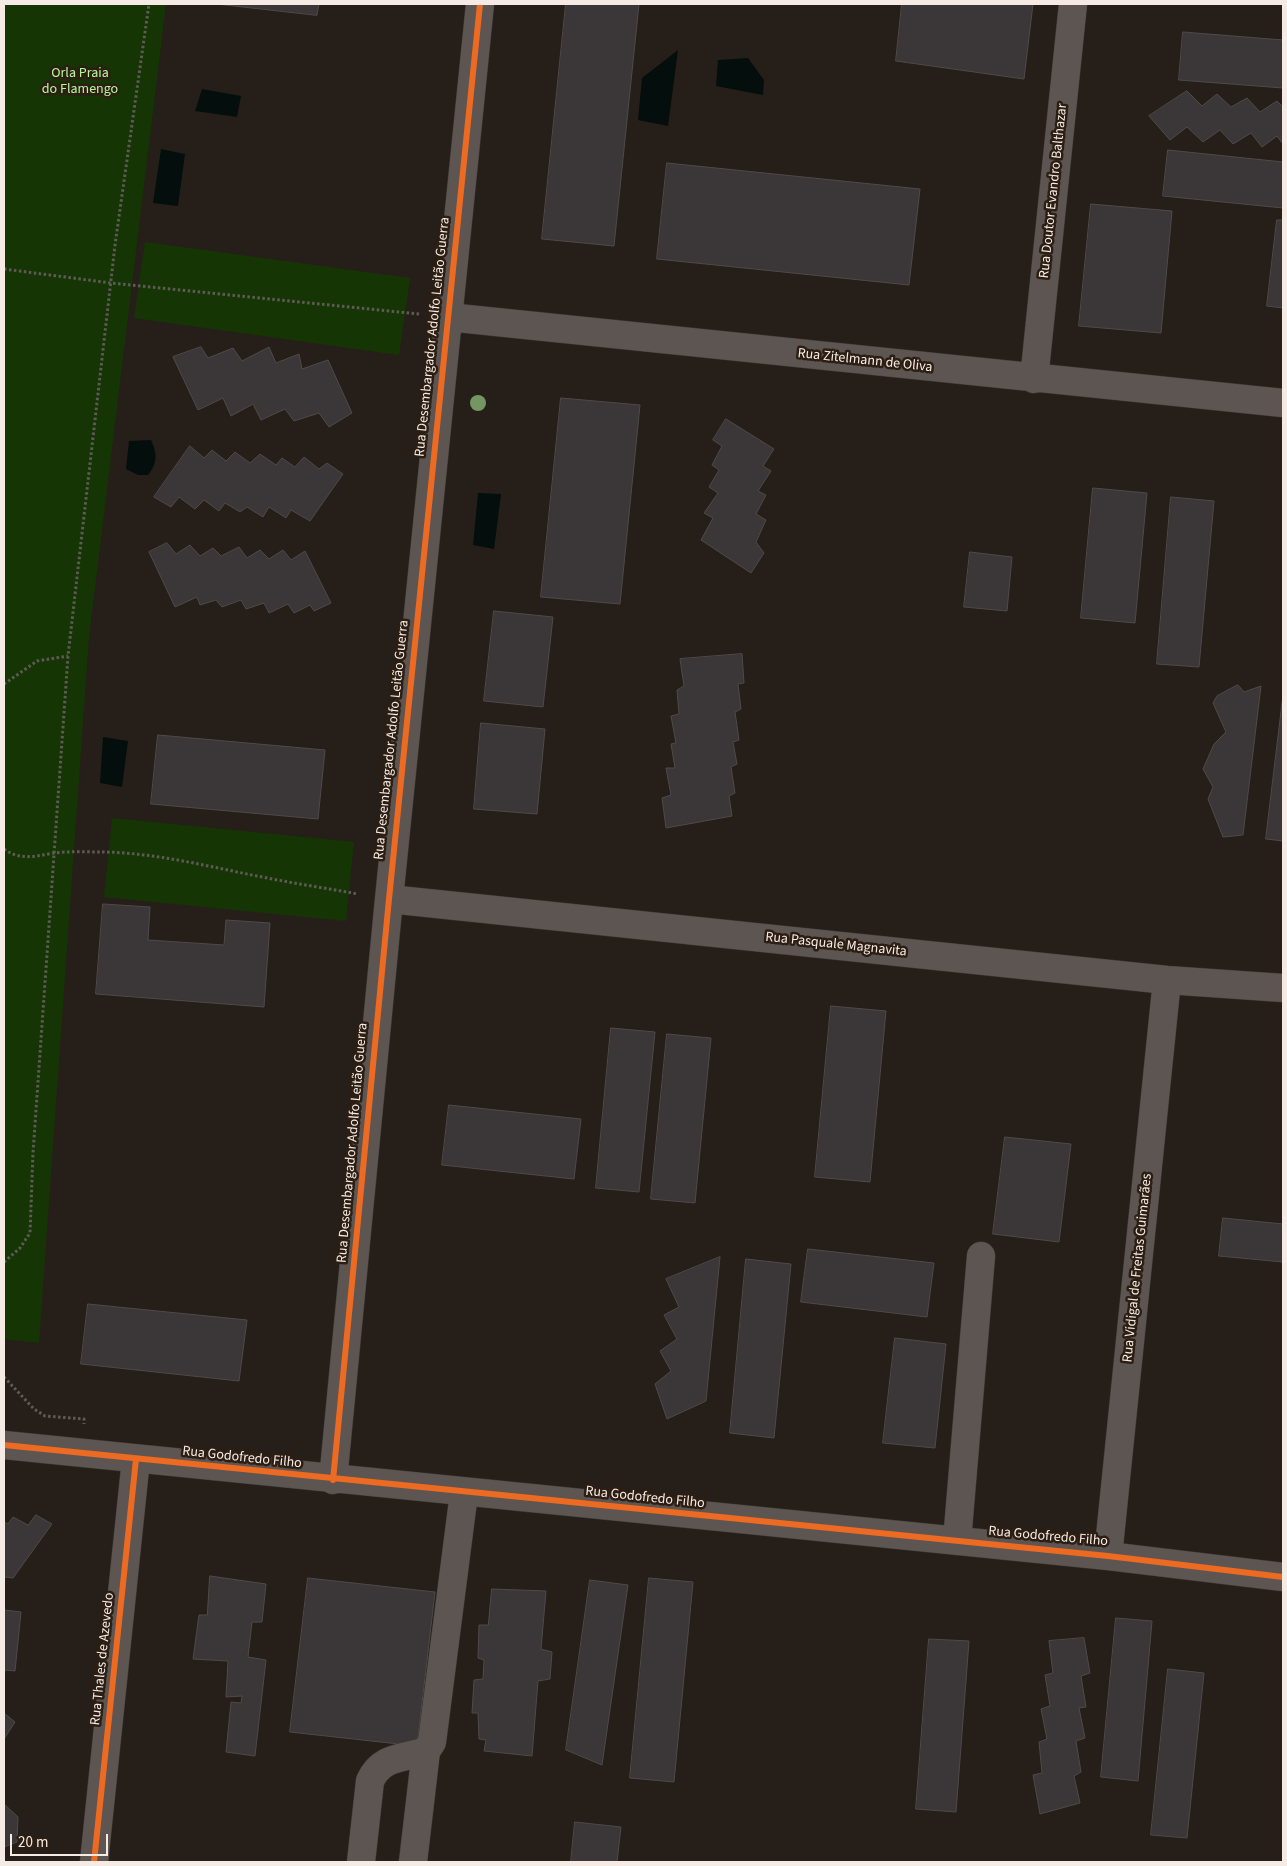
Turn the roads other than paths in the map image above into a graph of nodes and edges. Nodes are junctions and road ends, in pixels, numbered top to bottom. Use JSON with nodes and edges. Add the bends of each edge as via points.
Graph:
{"nodes":[{"id":1,"x":480,"y":4,"type":"edge"},
{"id":2,"x":1073,"y":4,"type":"edge"},
{"id":3,"x":448,"y":317,"type":"junction"},
{"id":4,"x":1034,"y":378,"type":"junction"},
{"id":5,"x":1283,"y":403,"type":"edge"},
{"id":6,"x":388,"y":899,"type":"junction"},
{"id":7,"x":1167,"y":980,"type":"junction"},
{"id":8,"x":1283,"y":988,"type":"edge"},
{"id":9,"x":981,"y":1256,"type":"dead end"},
{"id":10,"x":4,"y":1445,"type":"edge"},
{"id":11,"x":136,"y":1459,"type":"junction"},
{"id":12,"x":333,"y":1480,"type":"junction"},
{"id":13,"x":464,"y":1493,"type":"junction"},
{"id":14,"x":957,"y":1541,"type":"junction"},
{"id":15,"x":1108,"y":1556,"type":"junction"},
{"id":16,"x":1283,"y":1577,"type":"edge"},
{"id":17,"x":426,"y":1751,"type":"junction"},
{"id":18,"x":94,"y":1862,"type":"edge"},
{"id":19,"x":361,"y":1862,"type":"edge"},
{"id":20,"x":412,"y":1862,"type":"edge"}],
"edges":[{"from":1,"to":3,"type":"street","name":"Rua Desembargador Adolfo Leitão Guerra"},
{"from":2,"to":4,"type":"street","name":"Rua Doutor Evandro Balthazar"},
{"from":3,"to":4,"type":"street","name":"Rua Zitelmann de Oliva"},
{"from":3,"to":6,"type":"street","name":"Rua Desembargador Adolfo Leitão Guerra"},
{"from":4,"to":5,"type":"street","name":"Rua Zitelmann de Oliva"},
{"from":6,"to":7,"type":"street","name":"Rua Pasquale Magnavita"},
{"from":6,"to":12,"type":"street","name":"Rua Desembargador Adolfo Leitão Guerra"},
{"from":7,"to":8,"type":"street","name":"Rua Pasquale Magnavita"},
{"from":7,"to":15,"type":"street","name":"Rua Vidigal de Freitas Guimarães"},
{"from":9,"to":14,"type":"street"},
{"from":10,"to":11,"type":"street","name":"Rua Godofredo Filho"},
{"from":11,"to":12,"type":"street","name":"Rua Godofredo Filho"},
{"from":11,"to":18,"type":"street","name":"Rua Thales de Azevedo"},
{"from":12,"to":13,"type":"street","name":"Rua Godofredo Filho"},
{"from":13,"to":14,"type":"street","name":"Rua Godofredo Filho"},
{"from":13,"to":17,"type":"street","via":[[432,1742]]},
{"from":14,"to":15,"type":"street","name":"Rua Godofredo Filho"},
{"from":15,"to":16,"type":"street","name":"Rua Godofredo Filho"},
{"from":17,"to":19,"type":"street","via":[[383,1762],[375,1769],[370,1781]]},
{"from":17,"to":20,"type":"street"}]}
